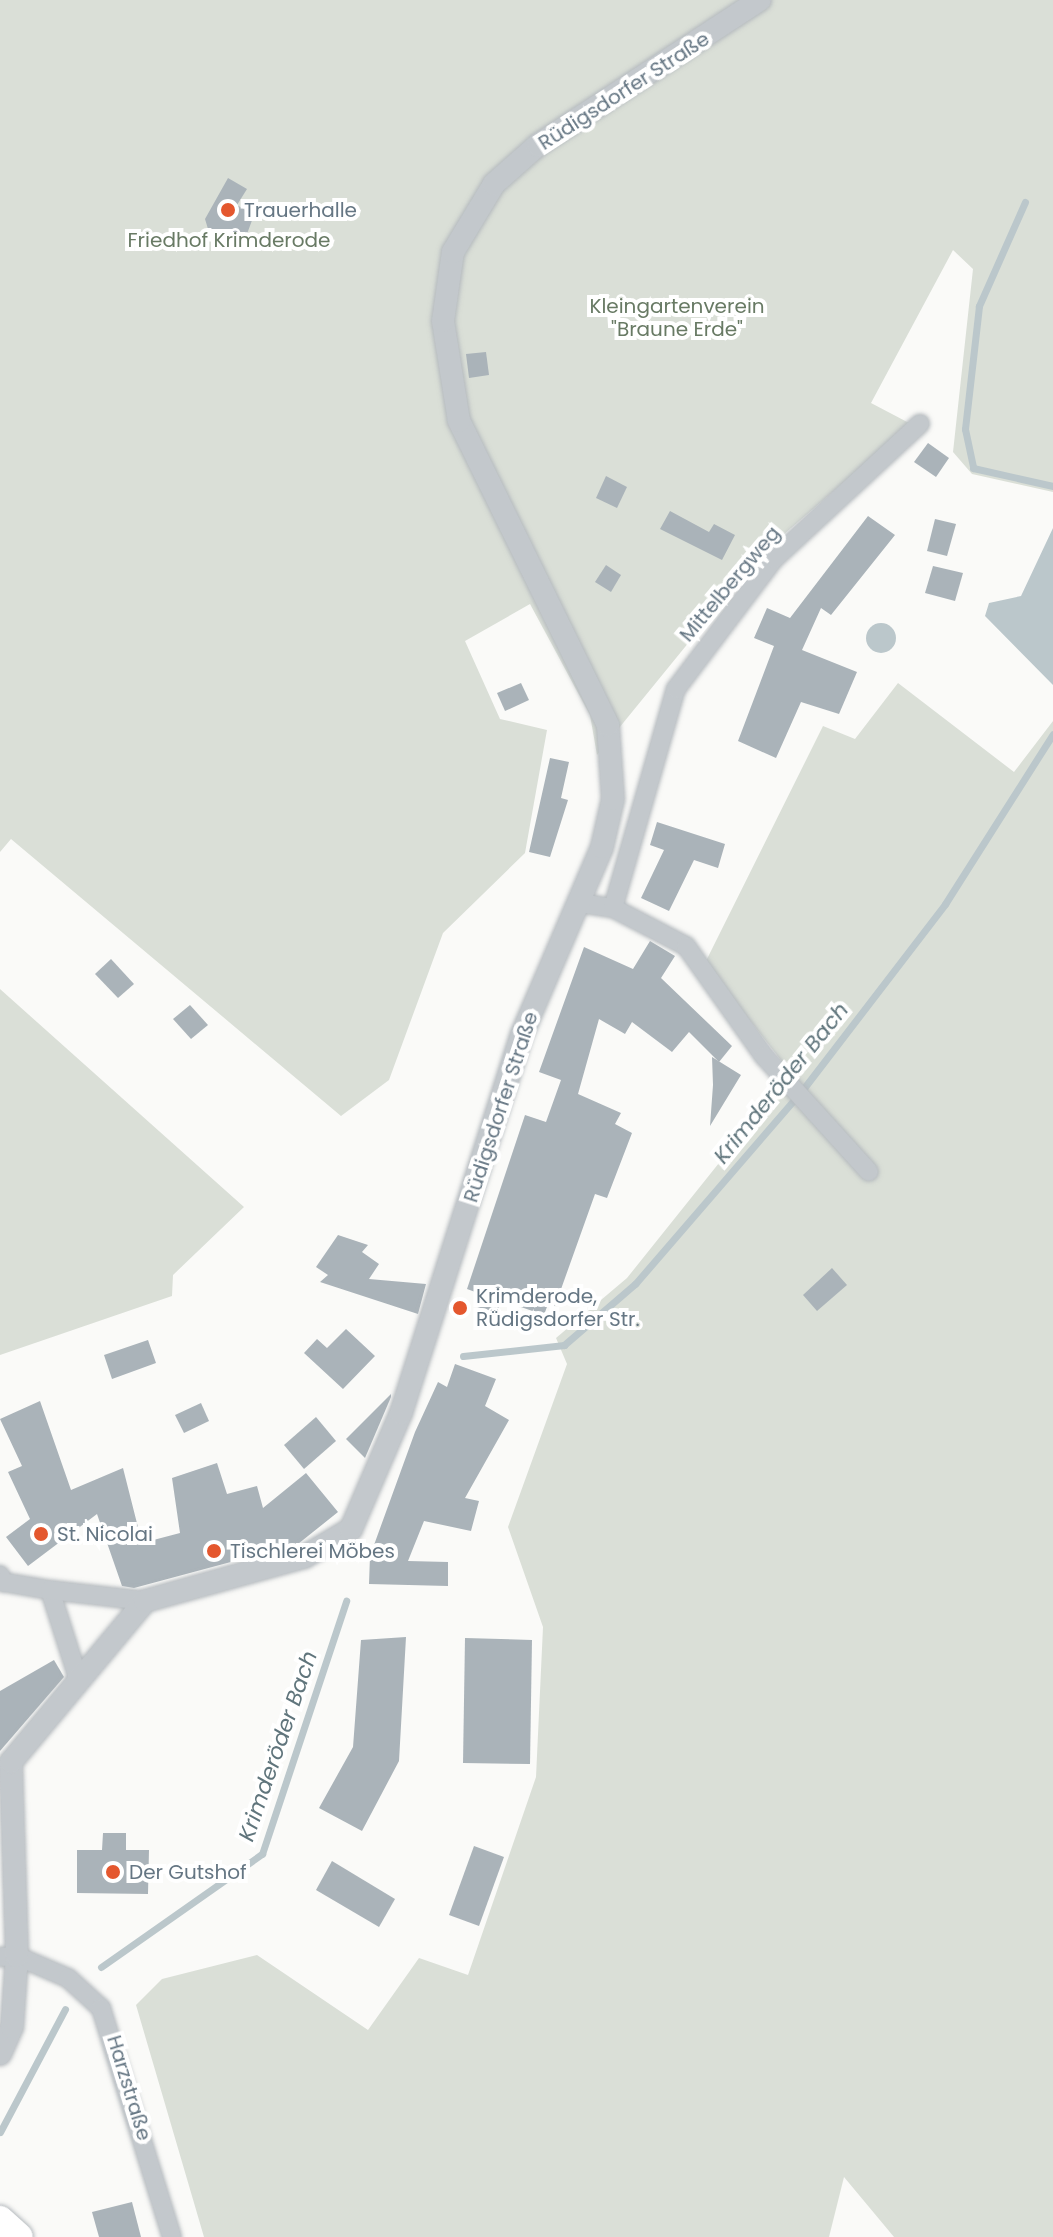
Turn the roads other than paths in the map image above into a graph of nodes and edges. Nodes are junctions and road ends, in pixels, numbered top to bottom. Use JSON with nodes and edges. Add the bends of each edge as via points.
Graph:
{"nodes":[{"id":1,"x":760,"y":0,"type":"edge"},
{"id":2,"x":920,"y":424,"type":"dead end"},
{"id":3,"x":580,"y":903,"type":"junction"},
{"id":4,"x":613,"y":908,"type":"junction"},
{"id":5,"x":869,"y":1172,"type":"dead end"},
{"id":6,"x":0,"y":1575,"type":"edge"},
{"id":7,"x":50,"y":1590,"type":"junction"},
{"id":8,"x":145,"y":1601,"type":"junction"},
{"id":9,"x":79,"y":1681,"type":"junction"},
{"id":10,"x":9,"y":1956,"type":"edge"},
{"id":11,"x":0,"y":2054,"type":"edge"},
{"id":12,"x":0,"y":2220,"type":"edge"},
{"id":13,"x":19,"y":2237,"type":"edge"},
{"id":14,"x":172,"y":2237,"type":"edge"}],
"edges":[{"from":1,"to":3,"type":"street","name":"Rüdigsdorfer Straße","via":[[534,148],[494,184],[453,252],[446,285],[443,321],[459,421],[608,725],[613,799]]},
{"from":2,"to":4,"type":"street","name":"Mittelbergweg","via":[[774,559],[676,689]]},
{"from":3,"to":4,"type":"street"},
{"from":3,"to":8,"type":"street","name":"Rüdigsdorfer Straße","via":[[522,1034],[401,1413],[351,1529],[304,1557]]},
{"from":4,"to":5,"type":"street","via":[[686,946],[790,1087]]},
{"from":6,"to":7,"type":"street","via":[[3,1582]]},
{"from":7,"to":8,"type":"street"},
{"from":7,"to":9,"type":"street"},
{"from":8,"to":9,"type":"street"},
{"from":9,"to":10,"type":"street","via":[[11,1762]]},
{"from":10,"to":11,"type":"street","via":[[12,2027]]},
{"from":10,"to":14,"type":"street","name":"Harzstraße","via":[[68,1978],[101,2008]]},
{"from":12,"to":13,"type":"main road"}]}
